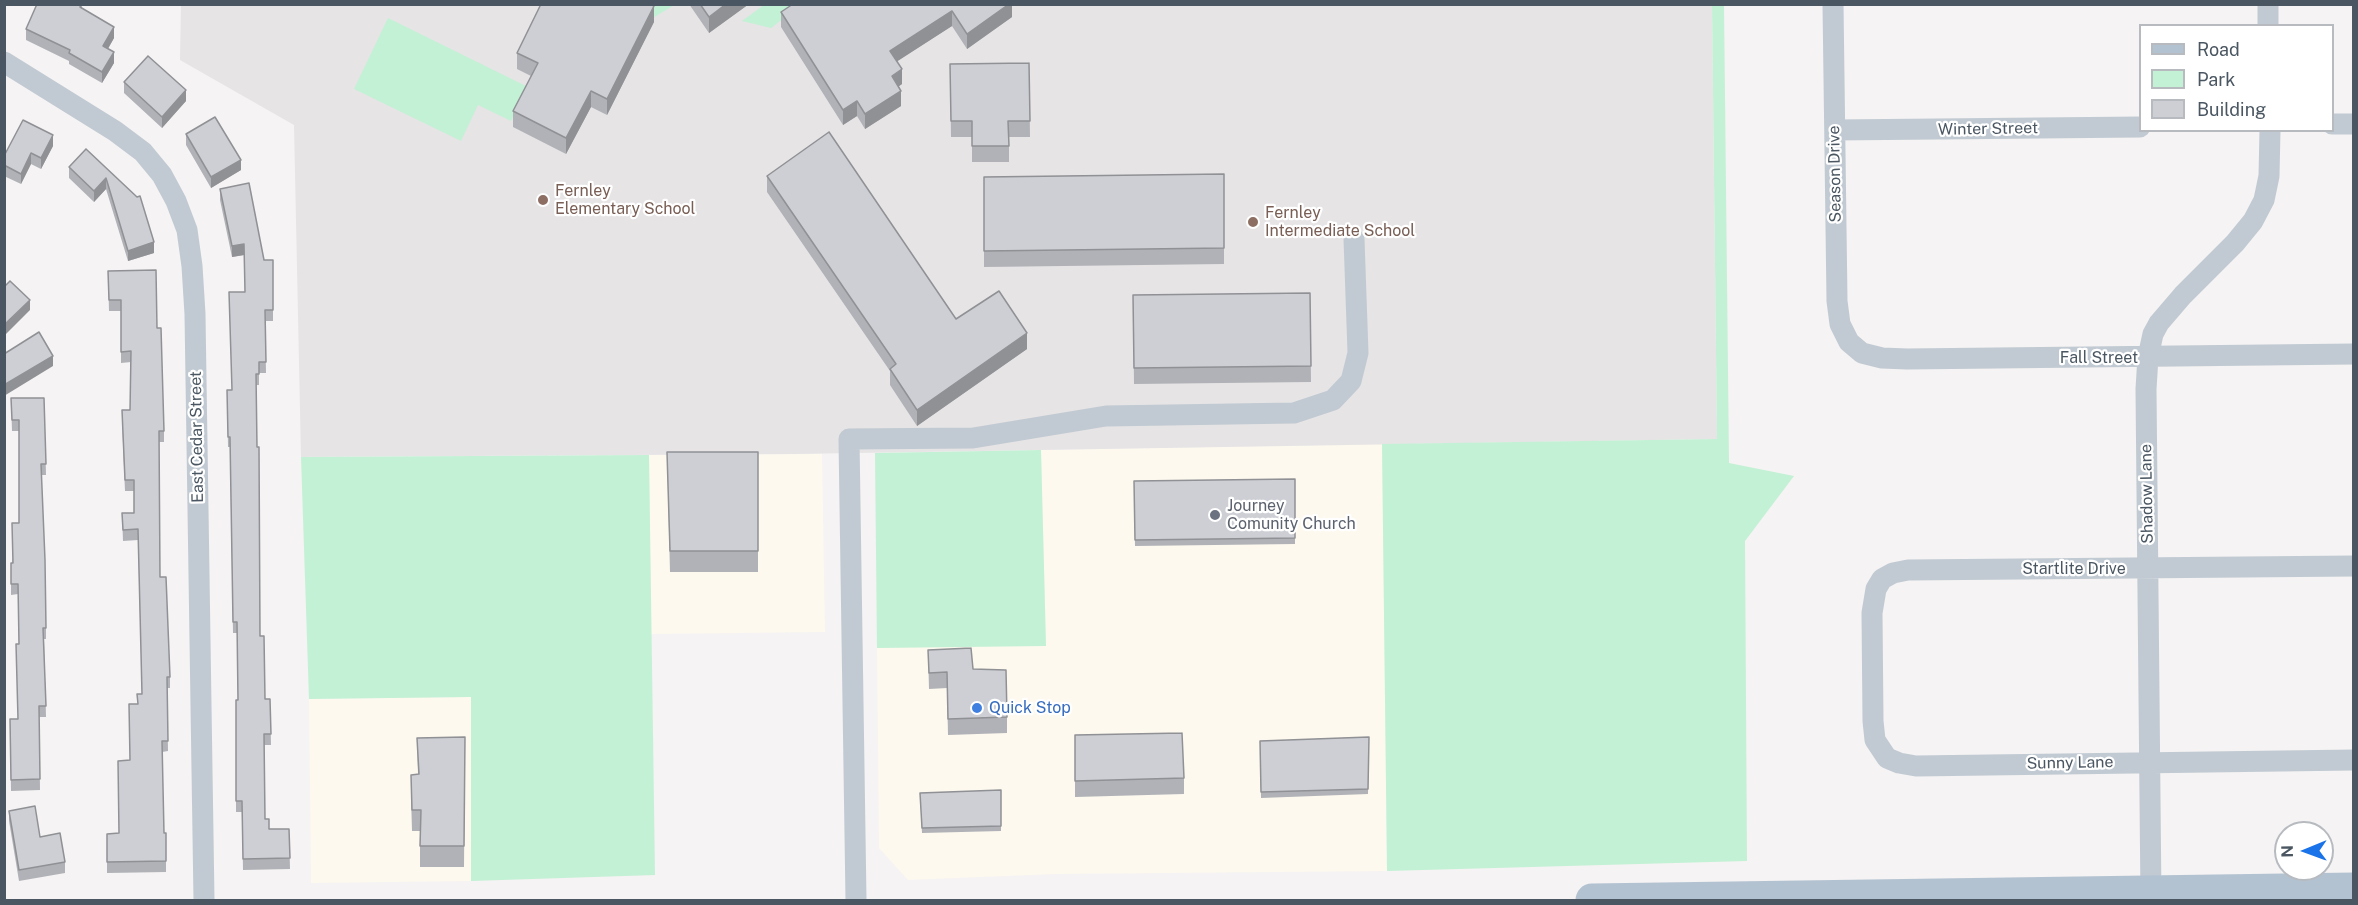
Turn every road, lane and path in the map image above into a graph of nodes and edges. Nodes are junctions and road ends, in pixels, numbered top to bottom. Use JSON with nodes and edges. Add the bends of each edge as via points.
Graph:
{"nodes":[{"id":1,"x":1833,"y":4,"type":"edge"},
{"id":2,"x":2268,"y":4,"type":"edge"},
{"id":3,"x":2268,"y":24,"type":"edge"},
{"id":4,"x":4,"y":62,"type":"edge"},
{"id":5,"x":2334,"y":124,"type":"edge"},
{"id":6,"x":2354,"y":124,"type":"edge"},
{"id":7,"x":2139,"y":127,"type":"edge"},
{"id":8,"x":1835,"y":130,"type":"junction"},
{"id":9,"x":2270,"y":132,"type":"edge"},
{"id":10,"x":1354,"y":239,"type":"dead end"},
{"id":11,"x":1849,"y":342,"type":"joint"},
{"id":12,"x":2354,"y":354,"type":"edge"},
{"id":13,"x":2148,"y":357,"type":"junction"},
{"id":14,"x":2354,"y":566,"type":"edge"},
{"id":15,"x":2148,"y":569,"type":"junction"},
{"id":16,"x":1873,"y":662,"type":"joint"},
{"id":17,"x":2354,"y":760,"type":"edge"},
{"id":18,"x":2150,"y":762,"type":"junction"},
{"id":19,"x":2354,"y":889,"type":"edge"},
{"id":20,"x":2151,"y":896,"type":"edge"},
{"id":21,"x":204,"y":900,"type":"edge"},
{"id":22,"x":856,"y":900,"type":"edge"},
{"id":23,"x":1592,"y":900,"type":"edge"}],
"edges":[{"from":1,"to":8,"type":"street","name":"Season Drive"},
{"from":2,"to":3,"type":"street"},
{"from":4,"to":21,"type":"street","name":"East Cedar Street","via":[[116,131],[142,152],[162,174],[187,230],[195,314]]},
{"from":5,"to":6,"type":"street"},
{"from":7,"to":8,"type":"street","name":"Winter Street"},
{"from":8,"to":11,"type":"street","name":"Season Drive","via":[[1837,301],[1840,324]]},
{"from":9,"to":13,"type":"street","name":"Shadow Lane","via":[[2269,176],[2264,200],[2253,221],[2164,318],[2153,334]]},
{"from":10,"to":22,"type":"street","via":[[1358,353],[1351,381],[1333,400],[1294,413],[1106,416],[973,438],[849,439]]},
{"from":11,"to":13,"type":"street","name":"Fall Street","via":[[1862,352],[1882,358]]},
{"from":12,"to":13,"type":"street","name":"Fall Street"},
{"from":13,"to":15,"type":"street","name":"Shadow Lane"},
{"from":14,"to":15,"type":"street","name":"Startlite Drive"},
{"from":15,"to":16,"type":"street","name":"Startlite Drive","via":[[1893,573],[1882,579],[1876,589],[1872,613]]},
{"from":15,"to":18,"type":"street","name":"Shadow Lane"},
{"from":16,"to":18,"type":"street","name":"Sunny Lane","via":[[1875,740],[1887,758],[1899,763],[1916,766]]},
{"from":17,"to":18,"type":"street","name":"Sunny Lane"},
{"from":18,"to":20,"type":"street","name":"Shadow Lane"},
{"from":19,"to":20,"type":"main road"},
{"from":20,"to":23,"type":"main road"}]}
